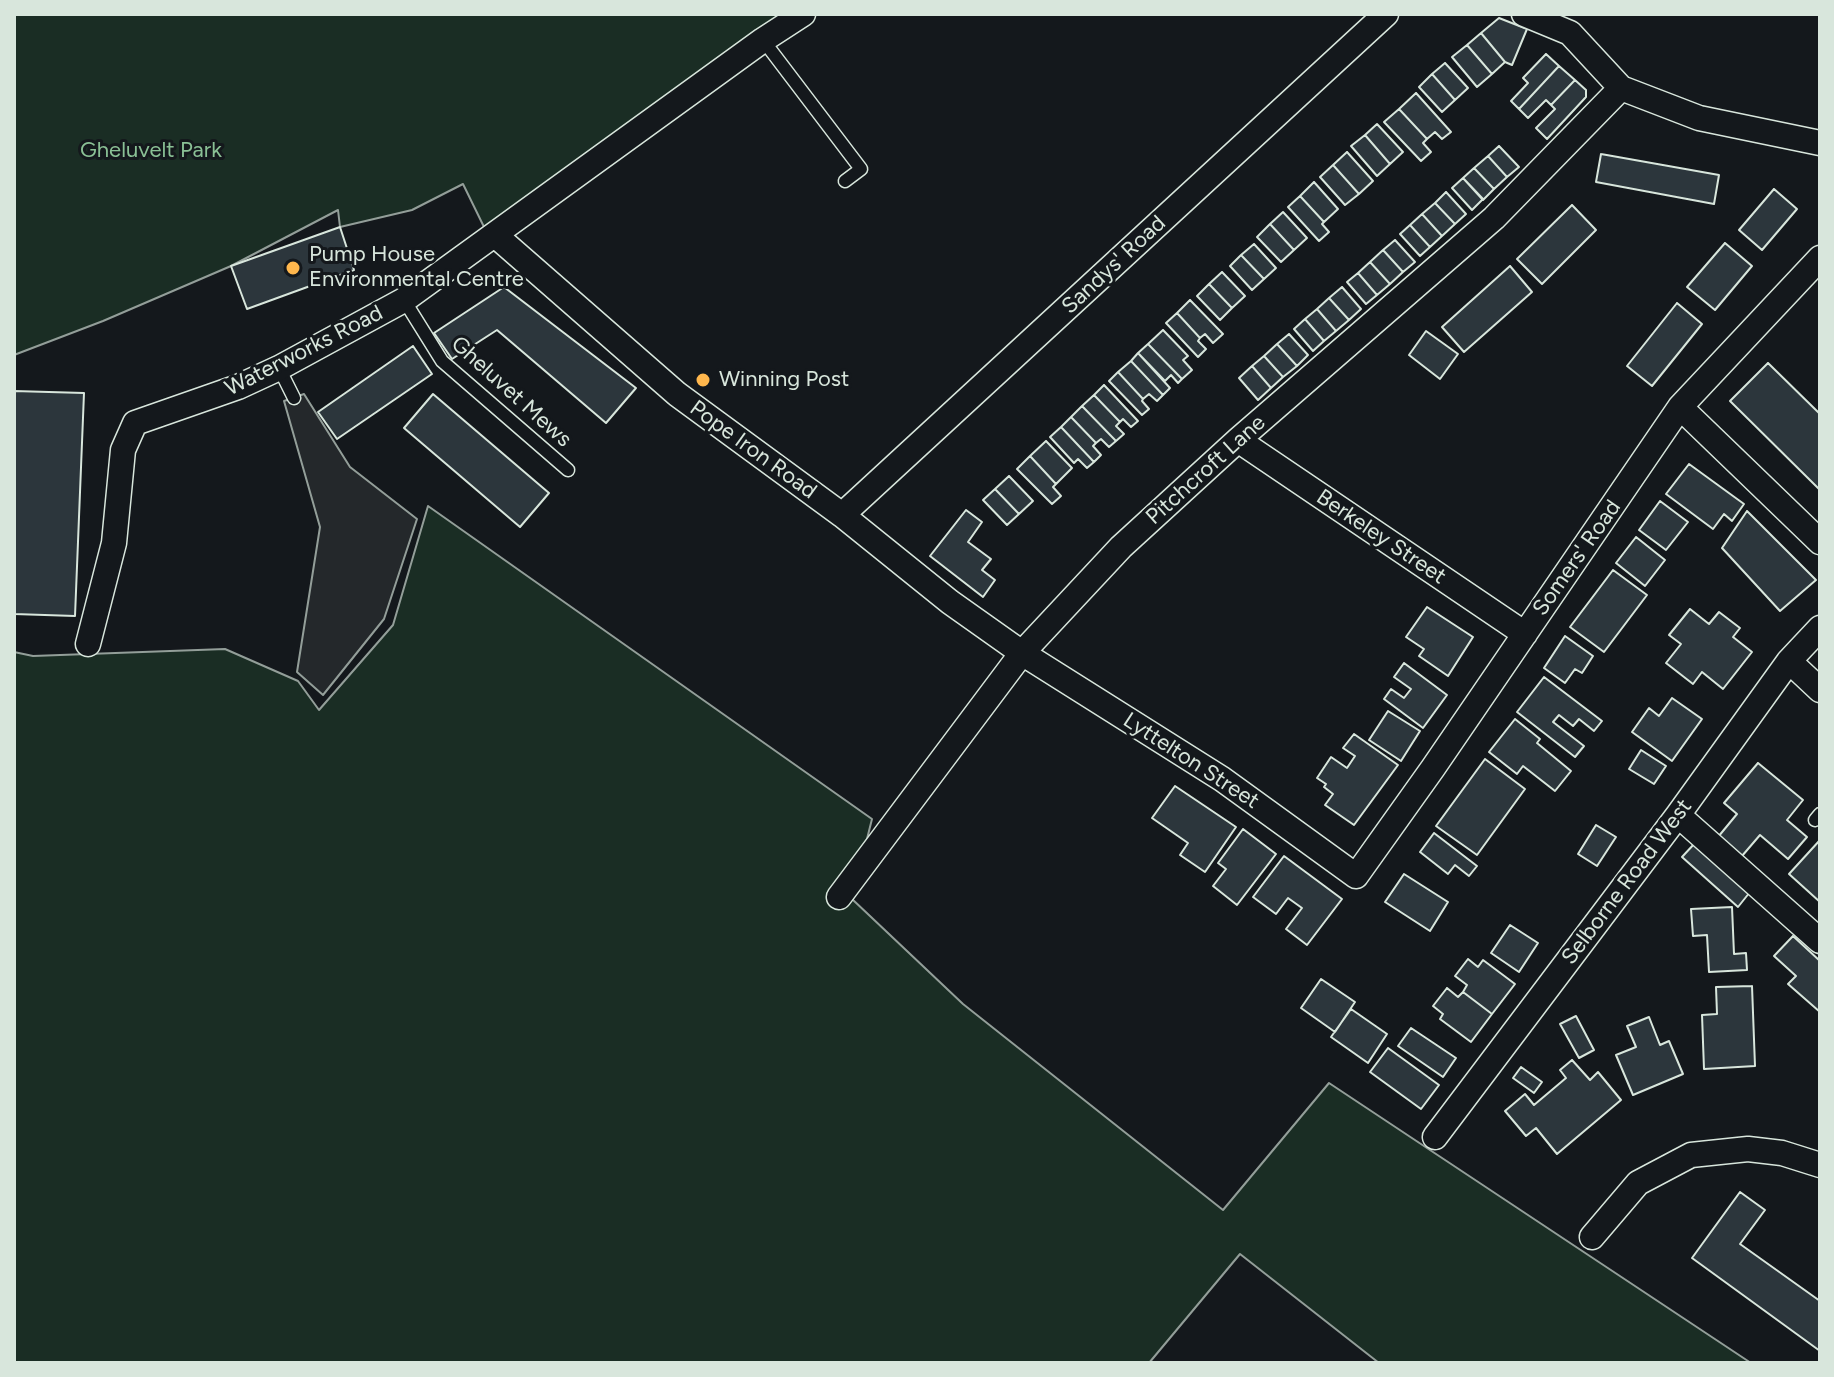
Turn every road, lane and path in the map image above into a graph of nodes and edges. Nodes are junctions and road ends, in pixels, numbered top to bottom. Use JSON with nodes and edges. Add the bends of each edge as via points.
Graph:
{"nodes":[{"id":1,"x":803,"y":14,"type":"edge"},
{"id":2,"x":1386,"y":14,"type":"edge"},
{"id":3,"x":1524,"y":14,"type":"edge"},
{"id":4,"x":1576,"y":24,"type":"edge"},
{"id":5,"x":763,"y":40,"type":"junction"},
{"id":6,"x":1621,"y":88,"type":"junction"},
{"id":7,"x":1820,"y":143,"type":"edge"},
{"id":8,"x":845,"y":181,"type":"dead end"},
{"id":9,"x":495,"y":235,"type":"junction"},
{"id":10,"x":1820,"y":258,"type":"edge"},
{"id":11,"x":404,"y":300,"type":"junction"},
{"id":12,"x":279,"y":368,"type":"junction"},
{"id":13,"x":294,"y":398,"type":"dead end"},
{"id":14,"x":1680,"y":407,"type":"junction"},
{"id":15,"x":1238,"y":440,"type":"junction"},
{"id":16,"x":568,"y":470,"type":"dead end"},
{"id":17,"x":842,"y":515,"type":"junction"},
{"id":18,"x":1820,"y":542,"type":"edge"},
{"id":19,"x":1820,"y":628,"type":"edge"},
{"id":20,"x":1525,"y":634,"type":"junction"},
{"id":21,"x":88,"y":644,"type":"dead end"},
{"id":22,"x":1022,"y":653,"type":"junction"},
{"id":23,"x":1789,"y":661,"type":"junction"},
{"id":24,"x":1820,"y":690,"type":"edge"},
{"id":25,"x":1678,"y":815,"type":"junction"},
{"id":26,"x":1356,"y":876,"type":"joint"},
{"id":27,"x":839,"y":897,"type":"dead end"},
{"id":28,"x":1820,"y":941,"type":"edge"},
{"id":29,"x":1435,"y":1137,"type":"dead end"},
{"id":30,"x":1820,"y":1165,"type":"edge"},
{"id":31,"x":1592,"y":1237,"type":"dead end"}],
"edges":[{"from":1,"to":5,"type":"street","name":"Waterworks Road"},
{"from":2,"to":17,"type":"street","name":"Sandys' Road"},
{"from":3,"to":4,"type":"street"},
{"from":4,"to":6,"type":"street"},
{"from":5,"to":8,"type":"lane","via":[[861,169]]},
{"from":5,"to":9,"type":"street","name":"Waterworks Road"},
{"from":6,"to":7,"type":"street","via":[[1699,118]]},
{"from":6,"to":15,"type":"street","name":"Pitchcroft Lane","via":[[1494,218]]},
{"from":9,"to":11,"type":"street","name":"Waterworks Road"},
{"from":9,"to":17,"type":"street","name":"Pope Iron Road","via":[[677,394]]},
{"from":10,"to":14,"type":"street","name":"Somers' Road"},
{"from":11,"to":12,"type":"street","name":"Waterworks Road"},
{"from":11,"to":16,"type":"lane","name":"Gheluvet Mews","via":[[442,361]]},
{"from":12,"to":13,"type":"lane"},
{"from":12,"to":21,"type":"street","name":"Waterworks Road","via":[[135,423],[123,450],[114,543]]},
{"from":14,"to":18,"type":"street"},
{"from":14,"to":20,"type":"street","name":"Somers' Road"},
{"from":15,"to":20,"type":"street","name":"Berkeley Street"},
{"from":15,"to":22,"type":"street","name":"Pitchcroft Lane","via":[[1121,547]]},
{"from":17,"to":22,"type":"street","name":"Pope Iron Road"},
{"from":19,"to":23,"type":"street","name":"Selborne Road West"},
{"from":20,"to":26,"type":"street","name":"Somers' Road"},
{"from":22,"to":26,"type":"street","name":"Lyttelton Street","via":[[1222,779]]},
{"from":22,"to":27,"type":"street","name":"Pitchcroft Lane"},
{"from":23,"to":24,"type":"street"},
{"from":23,"to":25,"type":"street","name":"Selborne Road West"},
{"from":25,"to":28,"type":"street"},
{"from":25,"to":29,"type":"street","name":"Selborne Road West"},
{"from":30,"to":31,"type":"street","via":[[1748,1149],[1691,1155],[1638,1183]]}]}
